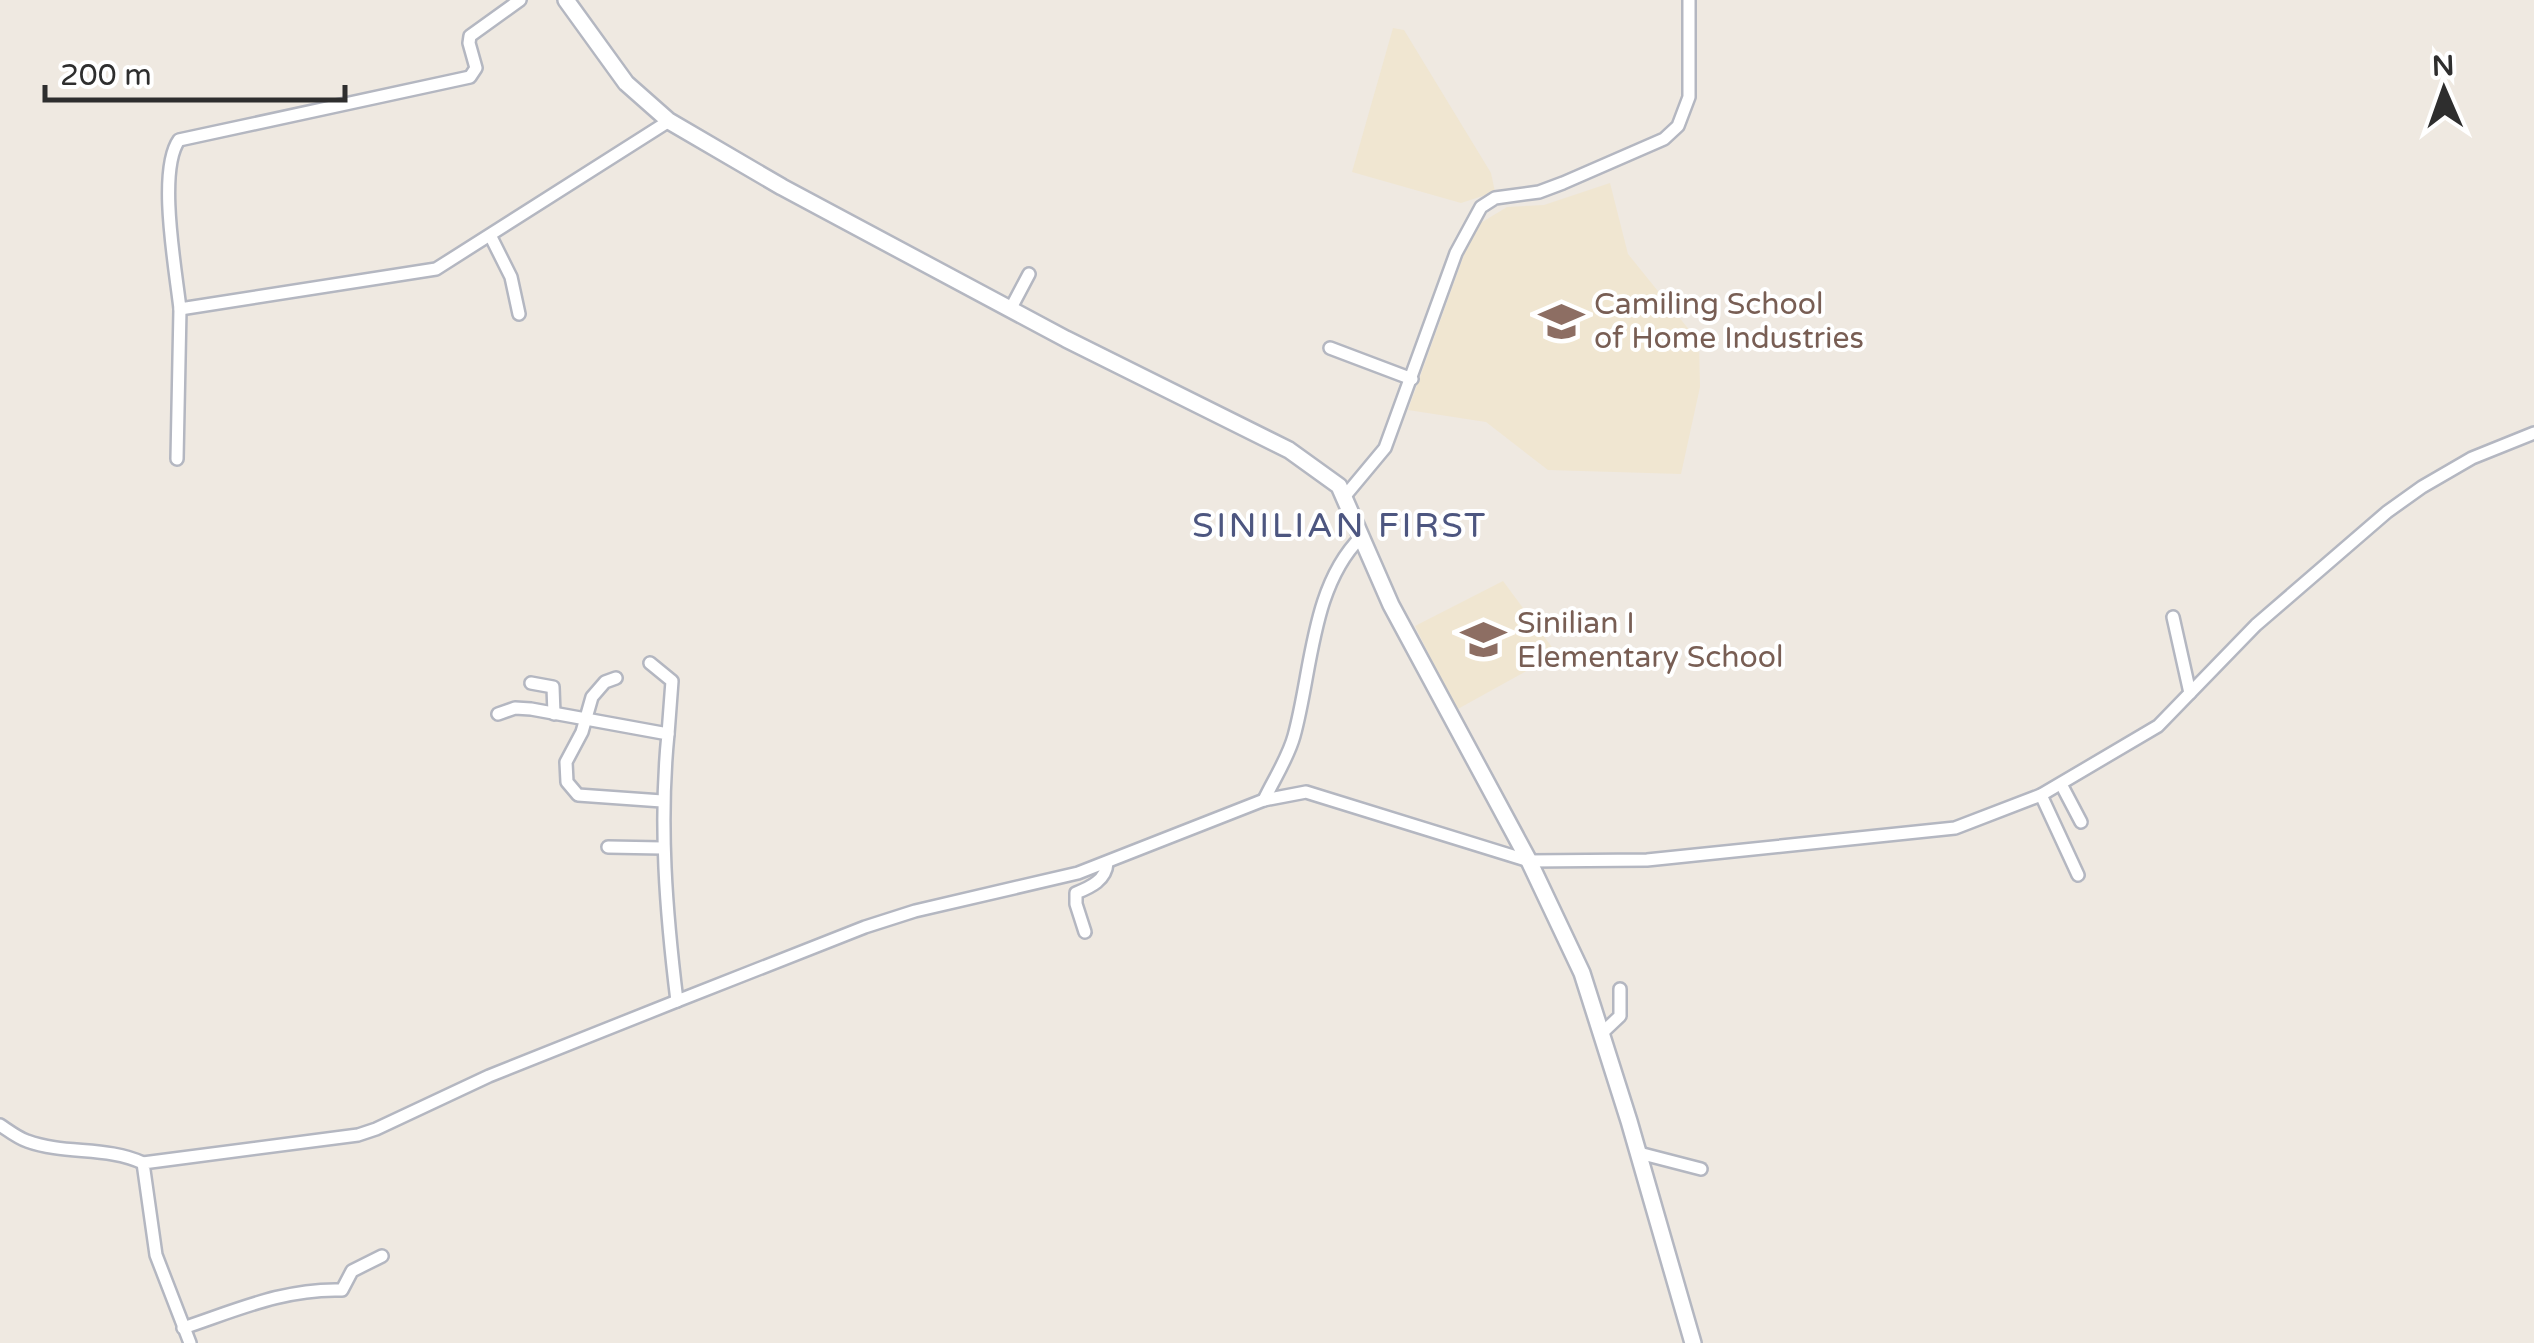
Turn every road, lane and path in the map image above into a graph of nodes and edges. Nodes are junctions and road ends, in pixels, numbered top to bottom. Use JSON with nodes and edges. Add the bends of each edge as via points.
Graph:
{"nodes":[{"id":1,"x":520,"y":0,"type":"edge"},
{"id":2,"x":566,"y":0,"type":"edge"},
{"id":3,"x":1689,"y":0,"type":"edge"},
{"id":4,"x":668,"y":121,"type":"junction"},
{"id":5,"x":490,"y":237,"type":"junction"},
{"id":6,"x":1029,"y":274,"type":"dead end"},
{"id":7,"x":1011,"y":308,"type":"junction"},
{"id":8,"x":180,"y":310,"type":"junction"},
{"id":9,"x":518,"y":314,"type":"dead end"},
{"id":10,"x":1330,"y":348,"type":"dead end"},
{"id":11,"x":1412,"y":379,"type":"junction"},
{"id":12,"x":2534,"y":433,"type":"edge"},
{"id":13,"x":177,"y":459,"type":"dead end"},
{"id":14,"x":1345,"y":496,"type":"junction"},
{"id":15,"x":1360,"y":537,"type":"junction"},
{"id":16,"x":2173,"y":617,"type":"dead end"},
{"id":17,"x":650,"y":663,"type":"dead end"},
{"id":18,"x":616,"y":678,"type":"dead end"},
{"id":19,"x":531,"y":683,"type":"dead end"},
{"id":20,"x":2190,"y":693,"type":"junction"},
{"id":21,"x":498,"y":714,"type":"dead end"},
{"id":22,"x":554,"y":714,"type":"junction"},
{"id":23,"x":584,"y":721,"type":"junction"},
{"id":24,"x":668,"y":734,"type":"junction"},
{"id":25,"x":2060,"y":784,"type":"junction"},
{"id":26,"x":2041,"y":795,"type":"junction"},
{"id":27,"x":1264,"y":800,"type":"junction"},
{"id":28,"x":662,"y":801,"type":"junction"},
{"id":29,"x":2081,"y":822,"type":"dead end"},
{"id":30,"x":608,"y":847,"type":"dead end"},
{"id":31,"x":662,"y":848,"type":"junction"},
{"id":32,"x":1529,"y":862,"type":"junction"},
{"id":33,"x":1107,"y":863,"type":"junction"},
{"id":34,"x":2078,"y":875,"type":"dead end"},
{"id":35,"x":1085,"y":932,"type":"dead end"},
{"id":36,"x":1620,"y":989,"type":"dead end"},
{"id":37,"x":677,"y":1001,"type":"junction"},
{"id":38,"x":1601,"y":1034,"type":"junction"},
{"id":39,"x":0,"y":1125,"type":"edge"},
{"id":40,"x":1639,"y":1153,"type":"junction"},
{"id":41,"x":143,"y":1163,"type":"junction"},
{"id":42,"x":1701,"y":1169,"type":"dead end"},
{"id":43,"x":382,"y":1256,"type":"dead end"},
{"id":44,"x":184,"y":1328,"type":"junction"},
{"id":45,"x":190,"y":1343,"type":"edge"},
{"id":46,"x":1694,"y":1343,"type":"edge"}],
"edges":[{"from":1,"to":8,"type":"street","via":[[470,36],[476,68],[470,77],[179,140],[169,197]]},
{"from":2,"to":4,"type":"street","via":[[626,83]]},
{"from":3,"to":11,"type":"street","via":[[1689,97],[1678,126],[1564,183],[1480,207],[1456,253]]},
{"from":4,"to":5,"type":"street"},
{"from":4,"to":7,"type":"street"},
{"from":5,"to":8,"type":"street","via":[[428,271]]},
{"from":5,"to":9,"type":"street","via":[[511,277]]},
{"from":6,"to":7,"type":"street"},
{"from":7,"to":14,"type":"street","via":[[1289,450]]},
{"from":8,"to":13,"type":"street"},
{"from":10,"to":11,"type":"street"},
{"from":11,"to":14,"type":"street","via":[[1385,448]]},
{"from":12,"to":20,"type":"street","via":[[2472,458],[2386,512],[2256,625]]},
{"from":14,"to":15,"type":"street"},
{"from":15,"to":27,"type":"street","via":[[1338,567],[1294,735]]},
{"from":15,"to":32,"type":"street"},
{"from":16,"to":20,"type":"street"},
{"from":17,"to":24,"type":"street","via":[[672,681]]},
{"from":18,"to":23,"type":"street","via":[[592,697]]},
{"from":19,"to":22,"type":"street","via":[[553,687]]},
{"from":20,"to":25,"type":"street","via":[[2158,726]]},
{"from":21,"to":22,"type":"street","via":[[522,708]]},
{"from":22,"to":23,"type":"street"},
{"from":23,"to":24,"type":"street"},
{"from":23,"to":28,"type":"street","via":[[564,768],[574,792]]},
{"from":24,"to":28,"type":"street"},
{"from":25,"to":26,"type":"street"},
{"from":25,"to":29,"type":"street"},
{"from":26,"to":32,"type":"street","via":[[1955,828],[1647,860]]},
{"from":26,"to":34,"type":"street"},
{"from":27,"to":32,"type":"street","via":[[1318,794]]},
{"from":27,"to":33,"type":"street"},
{"from":28,"to":31,"type":"street"},
{"from":30,"to":31,"type":"street"},
{"from":31,"to":37,"type":"street"},
{"from":32,"to":38,"type":"street","via":[[1582,973]]},
{"from":33,"to":35,"type":"street","via":[[1106,874],[1076,894]]},
{"from":33,"to":37,"type":"street","via":[[898,916]]},
{"from":36,"to":38,"type":"street","via":[[1620,1016]]},
{"from":37,"to":41,"type":"street","via":[[376,1129]]},
{"from":38,"to":40,"type":"street"},
{"from":39,"to":41,"type":"street","via":[[29,1142],[124,1154]]},
{"from":40,"to":42,"type":"street"},
{"from":40,"to":46,"type":"street"},
{"from":41,"to":44,"type":"street","via":[[153,1242]]},
{"from":43,"to":44,"type":"street","via":[[352,1271],[342,1290],[292,1292]]},
{"from":44,"to":45,"type":"street"}]}
